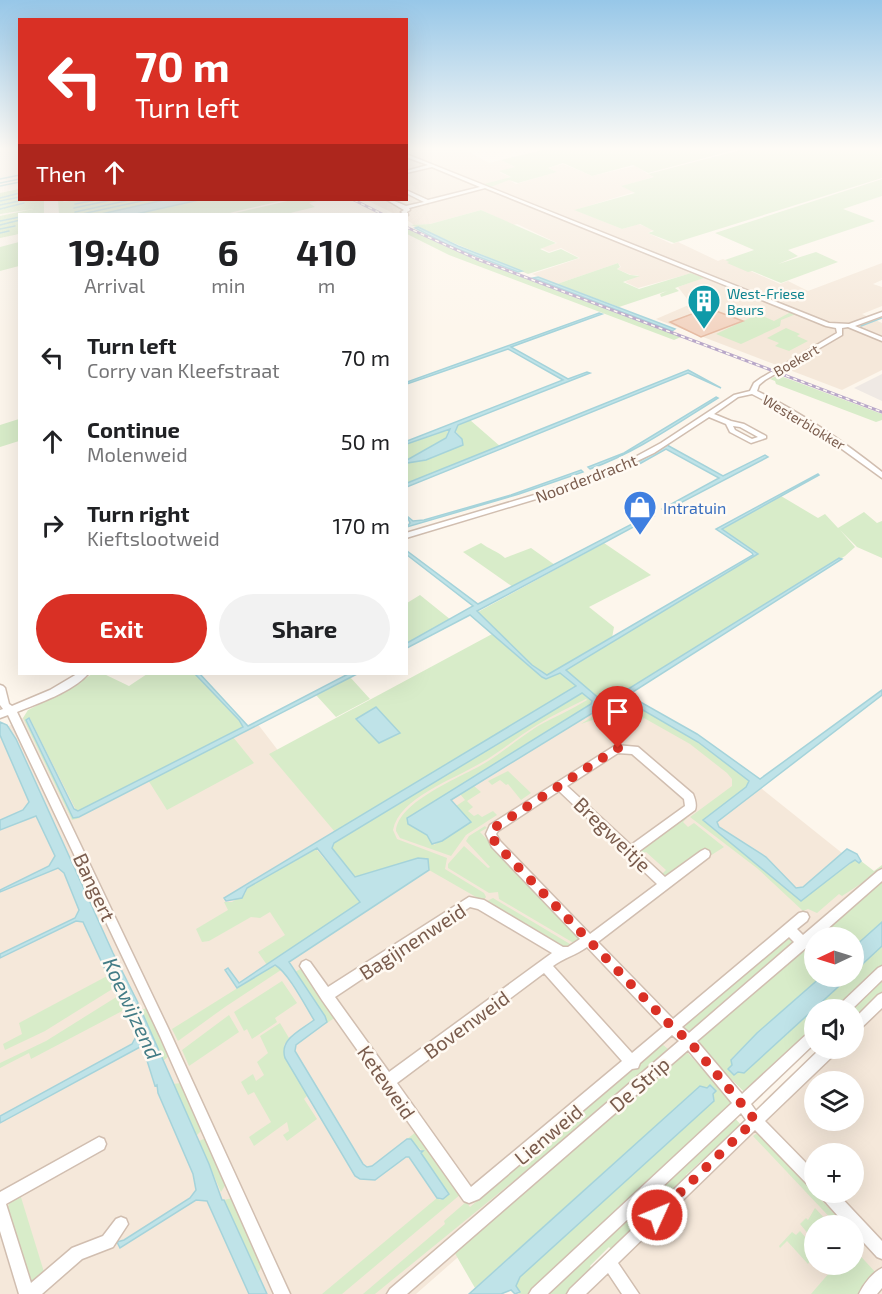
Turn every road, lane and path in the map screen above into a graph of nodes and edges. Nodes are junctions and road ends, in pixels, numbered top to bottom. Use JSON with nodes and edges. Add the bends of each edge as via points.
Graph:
{"nodes":[{"id":1,"x":538,"y":209,"type":"edge"},
{"id":2,"x":408,"y":214,"type":"edge"},
{"id":3,"x":414,"y":219,"type":"dead end"},
{"id":4,"x":882,"y":314,"type":"edge"},
{"id":5,"x":837,"y":326,"type":"junction"},
{"id":6,"x":850,"y":326,"type":"junction"},
{"id":7,"x":882,"y":339,"type":"edge"},
{"id":8,"x":753,"y":392,"type":"junction"},
{"id":9,"x":708,"y":414,"type":"junction"},
{"id":10,"x":729,"y":423,"type":"dead end"},
{"id":11,"x":882,"y":476,"type":"edge"},
{"id":12,"x":408,"y":535,"type":"edge"},
{"id":13,"x":81,"y":675,"type":"edge"},
{"id":14,"x":0,"y":688,"type":"edge"},
{"id":15,"x":6,"y":712,"type":"edge"},
{"id":16,"x":560,"y":784,"type":"junction"},
{"id":17,"x":631,"y":851,"type":"junction"},
{"id":18,"x":705,"y":854,"type":"dead end"},
{"id":19,"x":882,"y":874,"type":"edge"},
{"id":20,"x":665,"y":884,"type":"junction"},
{"id":21,"x":803,"y":917,"type":"dead end"},
{"id":22,"x":789,"y":929,"type":"junction"},
{"id":23,"x":588,"y":942,"type":"junction"},
{"id":24,"x":803,"y":943,"type":"junction"},
{"id":25,"x":562,"y":953,"type":"junction"},
{"id":26,"x":306,"y":966,"type":"dead end"},
{"id":27,"x":545,"y":966,"type":"junction"},
{"id":28,"x":882,"y":972,"type":"edge"},
{"id":29,"x":326,"y":996,"type":"junction"},
{"id":30,"x":854,"y":999,"type":"edge"},
{"id":31,"x":882,"y":999,"type":"edge"},
{"id":32,"x":864,"y":1017,"type":"edge"},
{"id":33,"x":673,"y":1028,"type":"junction"},
{"id":34,"x":689,"y":1041,"type":"junction"},
{"id":35,"x":804,"y":1045,"type":"edge"},
{"id":36,"x":819,"y":1059,"type":"edge"},
{"id":37,"x":633,"y":1063,"type":"junction"},
{"id":38,"x":387,"y":1082,"type":"junction"},
{"id":39,"x":742,"y":1104,"type":"junction"},
{"id":40,"x":755,"y":1120,"type":"junction"},
{"id":41,"x":99,"y":1144,"type":"dead end"},
{"id":42,"x":804,"y":1171,"type":"edge"},
{"id":43,"x":469,"y":1196,"type":"joint"},
{"id":44,"x":0,"y":1200,"type":"edge"},
{"id":45,"x":836,"y":1203,"type":"edge"},
{"id":46,"x":0,"y":1207,"type":"edge"},
{"id":47,"x":122,"y":1224,"type":"dead end"},
{"id":48,"x":882,"y":1252,"type":"edge"},
{"id":49,"x":609,"y":1262,"type":"junction"},
{"id":50,"x":882,"y":1276,"type":"edge"},
{"id":51,"x":28,"y":1294,"type":"edge"},
{"id":52,"x":282,"y":1294,"type":"edge"},
{"id":53,"x":395,"y":1294,"type":"edge"},
{"id":54,"x":537,"y":1294,"type":"edge"},
{"id":55,"x":574,"y":1294,"type":"edge"},
{"id":56,"x":631,"y":1294,"type":"edge"},
{"id":57,"x":867,"y":1294,"type":"edge"}],
"edges":[{"from":1,"to":5,"type":"street"},
{"from":2,"to":3,"type":"street"},
{"from":4,"to":6,"type":"street"},
{"from":5,"to":6,"type":"street"},
{"from":5,"to":8,"type":"street","name":"Boekert","via":[[840,334],[763,379]]},
{"from":6,"to":7,"type":"street"},
{"from":8,"to":9,"type":"street","name":"Noorderdracht","via":[[736,396]]},
{"from":8,"to":11,"type":"street","name":"Westerblokker","via":[[839,441]]},
{"from":9,"to":10,"type":"street"},
{"from":9,"to":12,"type":"street","name":"Noorderdracht","via":[[642,457],[602,474],[537,498]]},
{"from":13,"to":15,"type":"street","via":[[49,696]]},
{"from":14,"to":15,"type":"street","name":"Bangert"},
{"from":15,"to":52,"type":"street","name":"Bangert","via":[[164,1032]]},
{"from":16,"to":17,"type":"street","name":"Bregweitje"},
{"from":16,"to":17,"type":"street","via":[[616,748],[627,747],[689,797],[691,807]]},
{"from":16,"to":23,"type":"street","via":[[494,828],[491,834]]},
{"from":17,"to":20,"type":"street","name":"Bregweitje"},
{"from":18,"to":20,"type":"street","name":"Bregweitje"},
{"from":19,"to":24,"type":"street","name":"De Strip"},
{"from":20,"to":23,"type":"street","name":"Bregweitje"},
{"from":21,"to":22,"type":"street","name":"Lienweid"},
{"from":22,"to":24,"type":"street"},
{"from":22,"to":33,"type":"street","name":"Lienweid"},
{"from":23,"to":25,"type":"street","name":"Bovenweid"},
{"from":23,"to":33,"type":"street"},
{"from":24,"to":34,"type":"street","name":"De Strip"},
{"from":25,"to":27,"type":"street","name":"Bovenweid"},
{"from":25,"to":29,"type":"street","name":"Bagijnenweid","via":[[480,904],[469,902]]},
{"from":26,"to":29,"type":"street","name":"Keteweid"},
{"from":27,"to":37,"type":"street"},
{"from":27,"to":38,"type":"street","name":"Bovenweid"},
{"from":28,"to":30,"type":"street"},
{"from":29,"to":38,"type":"street","name":"Keteweid"},
{"from":31,"to":32,"type":"street"},
{"from":33,"to":34,"type":"street"},
{"from":33,"to":37,"type":"street","name":"Lienweid"},
{"from":34,"to":39,"type":"street"},
{"from":34,"to":53,"type":"street","name":"De Strip"},
{"from":35,"to":39,"type":"street"},
{"from":36,"to":40,"type":"street"},
{"from":37,"to":43,"type":"street","name":"Lienweid"},
{"from":38,"to":43,"type":"street","name":"Keteweid"},
{"from":39,"to":40,"type":"street"},
{"from":39,"to":54,"type":"street"},
{"from":40,"to":42,"type":"street"},
{"from":40,"to":49,"type":"street"},
{"from":41,"to":44,"type":"street"},
{"from":45,"to":48,"type":"street"},
{"from":46,"to":51,"type":"street"},
{"from":47,"to":51,"type":"street","via":[[108,1242],[77,1253]]},
{"from":49,"to":55,"type":"street"},
{"from":49,"to":56,"type":"street"},
{"from":50,"to":57,"type":"street"}]}
